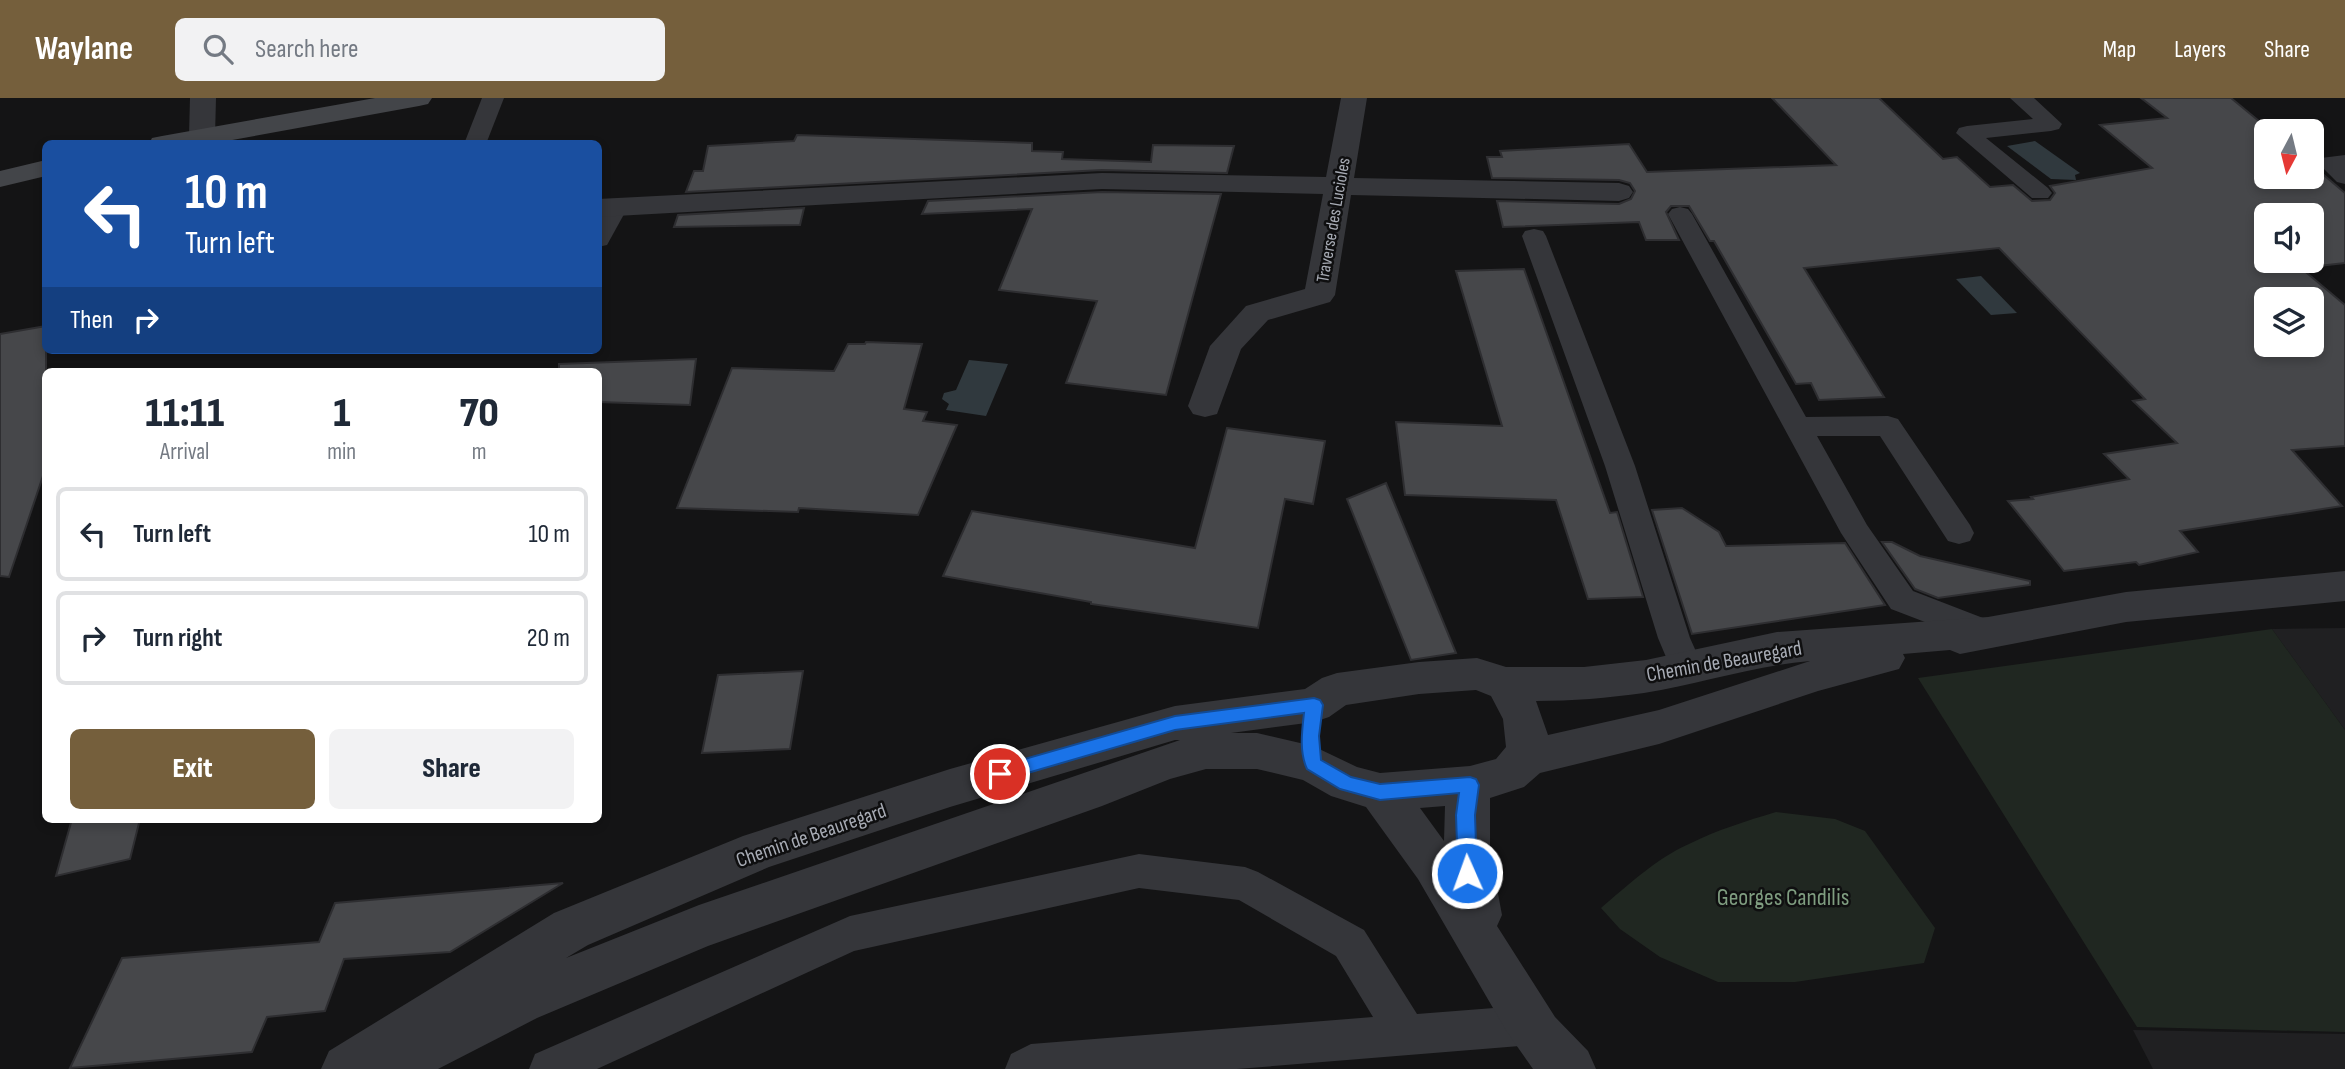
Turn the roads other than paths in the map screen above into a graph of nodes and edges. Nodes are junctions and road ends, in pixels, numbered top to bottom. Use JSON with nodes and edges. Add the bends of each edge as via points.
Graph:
{"nodes":[{"id":1,"x":203,"y":98,"type":"edge"},
{"id":2,"x":419,"y":98,"type":"edge"},
{"id":3,"x":493,"y":98,"type":"edge"},
{"id":4,"x":1354,"y":98,"type":"edge"},
{"id":5,"x":2021,"y":98,"type":"edge"},
{"id":6,"x":202,"y":136,"type":"junction"},
{"id":7,"x":182,"y":140,"type":"edge"},
{"id":8,"x":477,"y":140,"type":"edge"},
{"id":9,"x":2345,"y":162,"type":"edge"},
{"id":10,"x":42,"y":169,"type":"edge"},
{"id":11,"x":2345,"y":177,"type":"edge"},
{"id":12,"x":0,"y":179,"type":"edge"},
{"id":13,"x":1339,"y":188,"type":"junction"},
{"id":14,"x":1619,"y":192,"type":"dead end"},
{"id":15,"x":2040,"y":193,"type":"dead end"},
{"id":16,"x":607,"y":208,"type":"edge"},
{"id":17,"x":1679,"y":214,"type":"dead end"},
{"id":18,"x":602,"y":226,"type":"edge"},
{"id":19,"x":1534,"y":236,"type":"dead end"},
{"id":20,"x":1205,"y":406,"type":"dead end"},
{"id":21,"x":1798,"y":427,"type":"junction"},
{"id":22,"x":1959,"y":533,"type":"dead end"},
{"id":23,"x":2339,"y":587,"type":"edge"},
{"id":24,"x":1984,"y":632,"type":"junction"},
{"id":25,"x":1686,"y":667,"type":"junction"},
{"id":26,"x":1506,"y":684,"type":"junction"},
{"id":27,"x":1314,"y":705,"type":"junction"},
{"id":28,"x":1527,"y":758,"type":"junction"},
{"id":29,"x":1313,"y":764,"type":"junction"},
{"id":30,"x":1470,"y":785,"type":"junction"},
{"id":31,"x":1380,"y":792,"type":"junction"},
{"id":32,"x":1489,"y":958,"type":"junction"},
{"id":33,"x":1532,"y":1025,"type":"junction"},
{"id":34,"x":1406,"y":1035,"type":"junction"},
{"id":35,"x":347,"y":1069,"type":"edge"},
{"id":36,"x":386,"y":1069,"type":"edge"},
{"id":37,"x":550,"y":1069,"type":"edge"},
{"id":38,"x":1026,"y":1069,"type":"edge"},
{"id":39,"x":1570,"y":1069,"type":"edge"}],
"edges":[{"from":1,"to":6,"type":"street"},
{"from":2,"to":6,"type":"main road"},
{"from":3,"to":8,"type":"lane"},
{"from":4,"to":13,"type":"street","name":"Traverse des Lucioles"},
{"from":5,"to":15,"type":"lane","via":[[2051,124],[1967,132]]},
{"from":6,"to":7,"type":"main road"},
{"from":9,"to":11,"type":"lane","via":[[2329,163]]},
{"from":10,"to":12,"type":"main road"},
{"from":13,"to":14,"type":"street"},
{"from":13,"to":16,"type":"street","via":[[1049,182]]},
{"from":13,"to":20,"type":"street","name":"Traverse des Lucioles","via":[[1319,295],[1257,313],[1226,346]]},
{"from":16,"to":18,"type":"lane"},
{"from":17,"to":21,"type":"lane"},
{"from":19,"to":25,"type":"lane","via":[[1620,467]]},
{"from":21,"to":22,"type":"lane","via":[[1888,426]]},
{"from":21,"to":24,"type":"lane","via":[[1856,533],[1902,600]]},
{"from":23,"to":24,"type":"street","name":"Chemin de Beauregard","via":[[2126,607]]},
{"from":24,"to":25,"type":"street","name":"Chemin de Beauregard","via":[[1777,648]]},
{"from":24,"to":28,"type":"street","name":"Chemin de Beauregard","via":[[1818,675],[1658,727]]},
{"from":25,"to":26,"type":"street","name":"Chemin de Beauregard","via":[[1584,684]]},
{"from":26,"to":27,"type":"street","name":"Chemin de Beauregard","via":[[1477,674],[1419,678],[1337,690]]},
{"from":26,"to":28,"type":"street","via":[[1524,716]]},
{"from":27,"to":29,"type":"street"},
{"from":27,"to":35,"type":"street","name":"Chemin de Beauregard","via":[[1175,723],[950,788],[759,850],[572,929]]},
{"from":28,"to":30,"type":"street","name":"Chemin de Beauregard","via":[[1508,774]]},
{"from":29,"to":31,"type":"street","name":"Chemin de Beauregard","via":[[1346,783]]},
{"from":29,"to":36,"type":"street","via":[[1257,751],[1206,751],[1164,762],[699,927],[520,1001]]},
{"from":30,"to":31,"type":"street","name":"Chemin de Beauregard"},
{"from":30,"to":32,"type":"street","via":[[1467,873]]},
{"from":31,"to":32,"type":"street","via":[[1431,856]]},
{"from":32,"to":33,"type":"street"},
{"from":33,"to":34,"type":"lane"},
{"from":33,"to":39,"type":"street","via":[[1550,1053]]},
{"from":34,"to":37,"type":"lane","via":[[1350,943],[1245,884],[1139,871],[850,934]]},
{"from":34,"to":38,"type":"lane","via":[[1031,1065]]}]}
